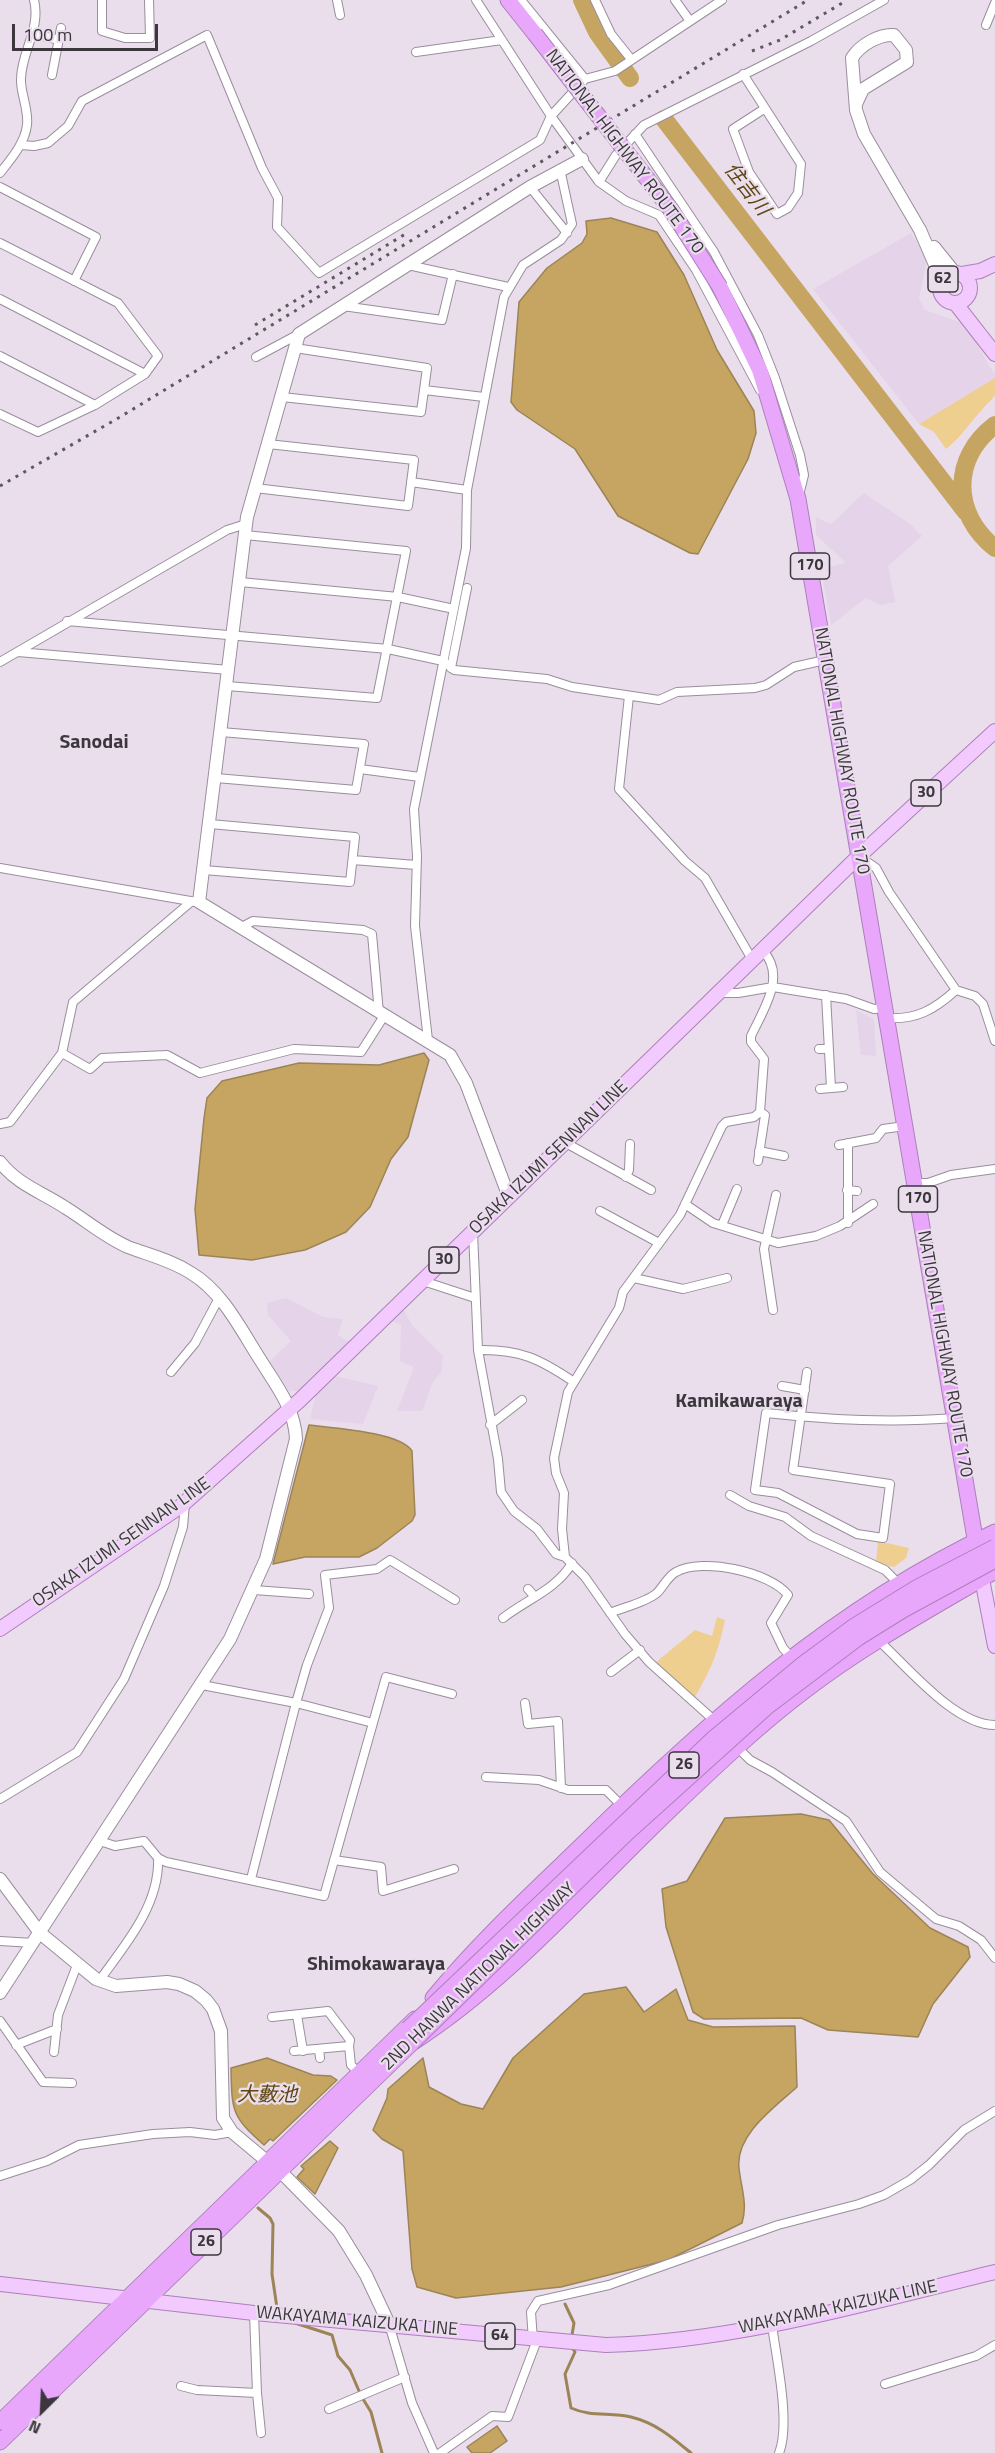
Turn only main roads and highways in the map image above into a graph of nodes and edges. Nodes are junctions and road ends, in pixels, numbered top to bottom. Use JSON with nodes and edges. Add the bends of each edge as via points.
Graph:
{"nodes":[{"id":1,"x":508,"y":0,"type":"edge"},
{"id":2,"x":995,"y":264,"type":"edge"},
{"id":3,"x":995,"y":272,"type":"edge"},
{"id":4,"x":958,"y":274,"type":"junction"},
{"id":5,"x":970,"y":291,"type":"junction"},
{"id":6,"x":956,"y":304,"type":"junction"},
{"id":7,"x":993,"y":351,"type":"edge"},
{"id":8,"x":995,"y":731,"type":"edge"},
{"id":9,"x":859,"y":856,"type":"junction"},
{"id":10,"x":995,"y":1532,"type":"edge"},
{"id":11,"x":976,"y":1541,"type":"junction"},
{"id":12,"x":995,"y":1547,"type":"edge"},
{"id":13,"x":995,"y":1560,"type":"edge"},
{"id":14,"x":989,"y":1575,"type":"edge"},
{"id":15,"x":0,"y":1629,"type":"edge"},
{"id":16,"x":995,"y":1646,"type":"edge"},
{"id":17,"x":410,"y":2036,"type":"junction"},
{"id":18,"x":273,"y":2167,"type":"junction"},
{"id":19,"x":995,"y":2272,"type":"edge"},
{"id":20,"x":0,"y":2284,"type":"edge"},
{"id":21,"x":130,"y":2297,"type":"junction"},
{"id":22,"x":148,"y":2300,"type":"junction"},
{"id":23,"x":0,"y":2422,"type":"edge"},
{"id":24,"x":0,"y":2442,"type":"edge"}],
"edges":[{"from":1,"to":9,"type":"highway","name":"NATIONAL HIGHWAY ROUTE 170","number":"170","bridge":true,"via":[[672,211],[720,287],[760,371],[798,499]]},
{"from":2,"to":4,"type":"main road","number":"62"},
{"from":3,"to":5,"type":"main road","number":"62"},
{"from":4,"to":5,"type":"main road","number":"62","via":[[968,279]]},
{"from":4,"to":6,"type":"main road","number":"62","via":[[942,281],[941,294]]},
{"from":5,"to":6,"type":"main road","number":"62","via":[[963,302]]},
{"from":5,"to":7,"type":"main road","number":"62"},
{"from":6,"to":7,"type":"main road","number":"62"},
{"from":8,"to":9,"type":"main road","name":"OSAKA IZUMI SENNAN LINE","number":"30"},
{"from":9,"to":11,"type":"highway","name":"NATIONAL HIGHWAY ROUTE 170","number":"170"},
{"from":9,"to":15,"type":"main road","name":"OSAKA IZUMI SENNAN LINE","number":"30","via":[[290,1410],[185,1503]]},
{"from":10,"to":11,"type":"highway","number":"26"},
{"from":11,"to":14,"type":"highway","name":"NATIONAL HIGHWAY ROUTE 170","number":"170"},
{"from":11,"to":17,"type":"highway","number":"26","via":[[899,1584],[791,1657],[716,1721],[465,1959]]},
{"from":12,"to":17,"type":"highway","name":"2ND HANWA NATIONAL HIGHWAY","number":"26","bridge":true,"via":[[918,1587],[785,1678],[714,1738]]},
{"from":13,"to":17,"type":"highway","name":"2ND HANWA NATIONAL HIGHWAY","number":"26","bridge":true,"via":[[858,1638],[768,1706]]},
{"from":14,"to":16,"type":"main road"},
{"from":14,"to":17,"type":"highway","number":"26","via":[[878,1640],[806,1690],[672,1809],[517,1960],[441,2025]]},
{"from":17,"to":18,"type":"highway","name":"2ND HANWA NATIONAL HIGHWAY","number":"26"},
{"from":17,"to":18,"type":"highway","name":"2ND HANWA NATIONAL HIGHWAY","number":"26","via":[[359,2073]]},
{"from":18,"to":21,"type":"highway","name":"2ND HANWA NATIONAL HIGHWAY","number":"26","via":[[243,2190]]},
{"from":18,"to":22,"type":"highway","name":"2ND HANWA NATIONAL HIGHWAY","number":"26"},
{"from":19,"to":22,"type":"main road","name":"WAKAYAMA KAIZUKA LINE","number":"64","via":[[772,2325],[657,2344],[535,2340]]},
{"from":20,"to":21,"type":"main road","name":"WAKAYAMA KAIZUKA LINE","number":"64"},
{"from":21,"to":22,"type":"main road","name":"WAKAYAMA KAIZUKA LINE","number":"64"},
{"from":21,"to":23,"type":"highway","name":"2ND HANWA NATIONAL HIGHWAY","number":"26"},
{"from":22,"to":24,"type":"highway","name":"2ND HANWA NATIONAL HIGHWAY","number":"26"}]}
